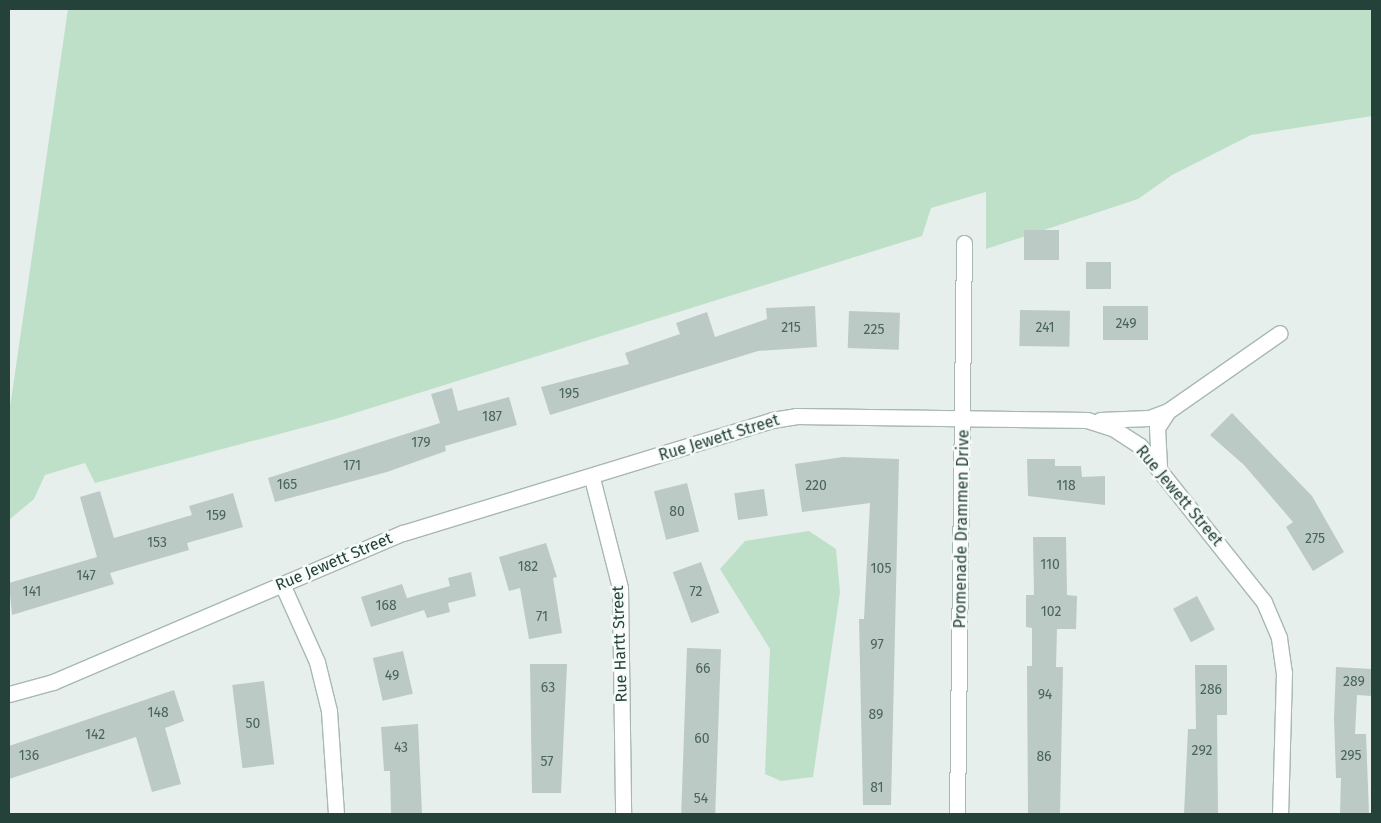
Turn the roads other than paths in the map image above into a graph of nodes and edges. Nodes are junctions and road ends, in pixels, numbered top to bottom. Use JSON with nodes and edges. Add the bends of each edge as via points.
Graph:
{"nodes":[{"id":1,"x":964,"y":243,"type":"dead end"},
{"id":2,"x":1280,"y":333,"type":"dead end"},
{"id":3,"x":1168,"y":411,"type":"junction"},
{"id":4,"x":964,"y":417,"type":"junction"},
{"id":5,"x":1087,"y":420,"type":"junction"},
{"id":6,"x":1160,"y":468,"type":"junction"},
{"id":7,"x":592,"y":478,"type":"junction"},
{"id":8,"x":282,"y":584,"type":"junction"},
{"id":9,"x":9,"y":694,"type":"edge"},
{"id":10,"x":336,"y":814,"type":"edge"},
{"id":11,"x":623,"y":814,"type":"edge"},
{"id":12,"x":957,"y":814,"type":"edge"},
{"id":13,"x":1280,"y":814,"type":"edge"}],
"edges":[{"from":1,"to":4,"type":"street","name":"Promenade Drammen Drive"},
{"from":2,"to":3,"type":"street"},
{"from":3,"to":5,"type":"street","via":[[1148,418]]},
{"from":3,"to":6,"type":"street","via":[[1157,428]]},
{"from":4,"to":5,"type":"street","name":"Rue Jewett Street"},
{"from":4,"to":7,"type":"street","name":"Rue Jewett Street","via":[[780,418]]},
{"from":4,"to":12,"type":"street","name":"Promenade Drammen Drive"},
{"from":5,"to":6,"type":"street","name":"Rue Jewett Street","via":[[1114,429],[1140,446]]},
{"from":6,"to":13,"type":"street","name":"Rue Jewett Street","via":[[1264,602],[1279,638],[1284,673]]},
{"from":7,"to":8,"type":"street","name":"Rue Jewett Street","via":[[403,533]]},
{"from":7,"to":11,"type":"street","name":"Rue Hartt Street","via":[[620,588]]},
{"from":8,"to":9,"type":"street","name":"Rue Jewett Street","via":[[53,682]]},
{"from":8,"to":10,"type":"street","via":[[317,662],[329,711]]}]}
